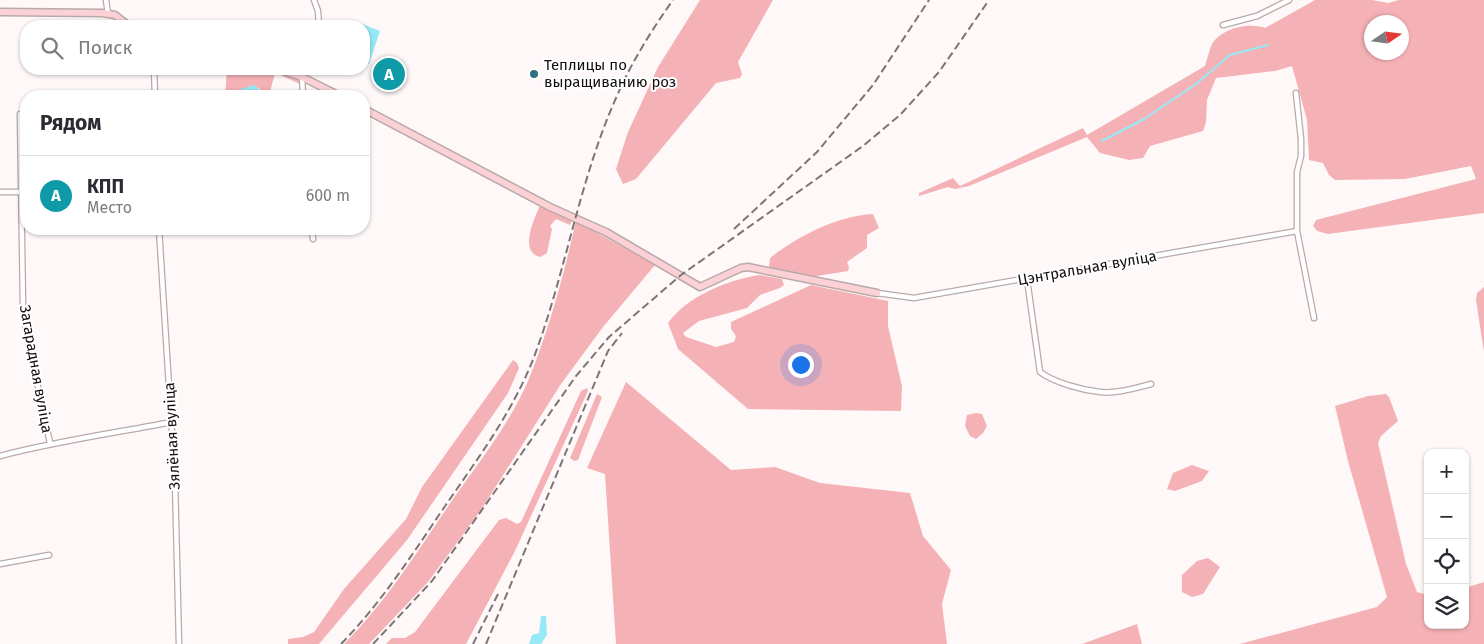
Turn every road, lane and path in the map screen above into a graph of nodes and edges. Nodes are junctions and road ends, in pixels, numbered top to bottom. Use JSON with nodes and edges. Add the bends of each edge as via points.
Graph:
{"nodes":[{"id":1,"x":106,"y":0,"type":"edge"},
{"id":2,"x":314,"y":0,"type":"edge"},
{"id":3,"x":1290,"y":0,"type":"edge"},
{"id":4,"x":0,"y":12,"type":"edge"},
{"id":5,"x":108,"y":14,"type":"junction"},
{"id":6,"x":122,"y":20,"type":"edge"},
{"id":7,"x":319,"y":20,"type":"edge"},
{"id":8,"x":1222,"y":25,"type":"dead end"},
{"id":9,"x":154,"y":75,"type":"edge"},
{"id":10,"x":297,"y":75,"type":"edge"},
{"id":11,"x":302,"y":77,"type":"junction"},
{"id":12,"x":155,"y":90,"type":"edge"},
{"id":13,"x":303,"y":90,"type":"edge"},
{"id":14,"x":328,"y":90,"type":"edge"},
{"id":15,"x":1296,"y":93,"type":"dead end"},
{"id":16,"x":370,"y":112,"type":"edge"},
{"id":17,"x":20,"y":114,"type":"dead end"},
{"id":18,"x":0,"y":192,"type":"edge"},
{"id":19,"x":20,"y":192,"type":"joint"},
{"id":20,"x":1297,"y":231,"type":"junction"},
{"id":21,"x":22,"y":235,"type":"edge"},
{"id":22,"x":159,"y":235,"type":"edge"},
{"id":23,"x":313,"y":235,"type":"edge"},
{"id":24,"x":313,"y":239,"type":"dead end"},
{"id":25,"x":1026,"y":279,"type":"junction"},
{"id":26,"x":876,"y":293,"type":"joint"},
{"id":27,"x":1314,"y":318,"type":"dead end"},
{"id":28,"x":1151,"y":384,"type":"dead end"},
{"id":29,"x":172,"y":422,"type":"junction"},
{"id":30,"x":50,"y":443,"type":"junction"},
{"id":31,"x":0,"y":456,"type":"edge"},
{"id":32,"x":50,"y":555,"type":"dead end"},
{"id":33,"x":0,"y":564,"type":"edge"},
{"id":34,"x":179,"y":644,"type":"edge"}],
"edges":[{"from":1,"to":5,"type":"street"},
{"from":2,"to":7,"type":"street"},
{"from":3,"to":8,"type":"street","via":[[1257,16]]},
{"from":4,"to":5,"type":"street"},
{"from":5,"to":6,"type":"street"},
{"from":9,"to":12,"type":"street"},
{"from":10,"to":11,"type":"street"},
{"from":11,"to":13,"type":"street"},
{"from":11,"to":14,"type":"street"},
{"from":15,"to":20,"type":"street","via":[[1301,139],[1297,172]]},
{"from":16,"to":26,"type":"street","via":[[550,207],[606,232],[700,287],[748,267]]},
{"from":17,"to":19,"type":"street","name":"Загарадная вуліца"},
{"from":18,"to":19,"type":"street"},
{"from":20,"to":25,"type":"street","name":"Цэнтральная вуліца"},
{"from":20,"to":27,"type":"street"},
{"from":21,"to":30,"type":"street","name":"Загарадная вуліца","via":[[26,331]]},
{"from":22,"to":29,"type":"street","name":"Зялёная вуліца"},
{"from":23,"to":24,"type":"street"},
{"from":25,"to":26,"type":"street","name":"Цэнтральная вуліца","via":[[914,298]]},
{"from":25,"to":28,"type":"street","via":[[1040,372],[1051,379],[1100,392]]},
{"from":29,"to":30,"type":"street"},
{"from":29,"to":34,"type":"street","name":"Зялёная вуліца"},
{"from":30,"to":31,"type":"street"},
{"from":32,"to":33,"type":"street"}]}
